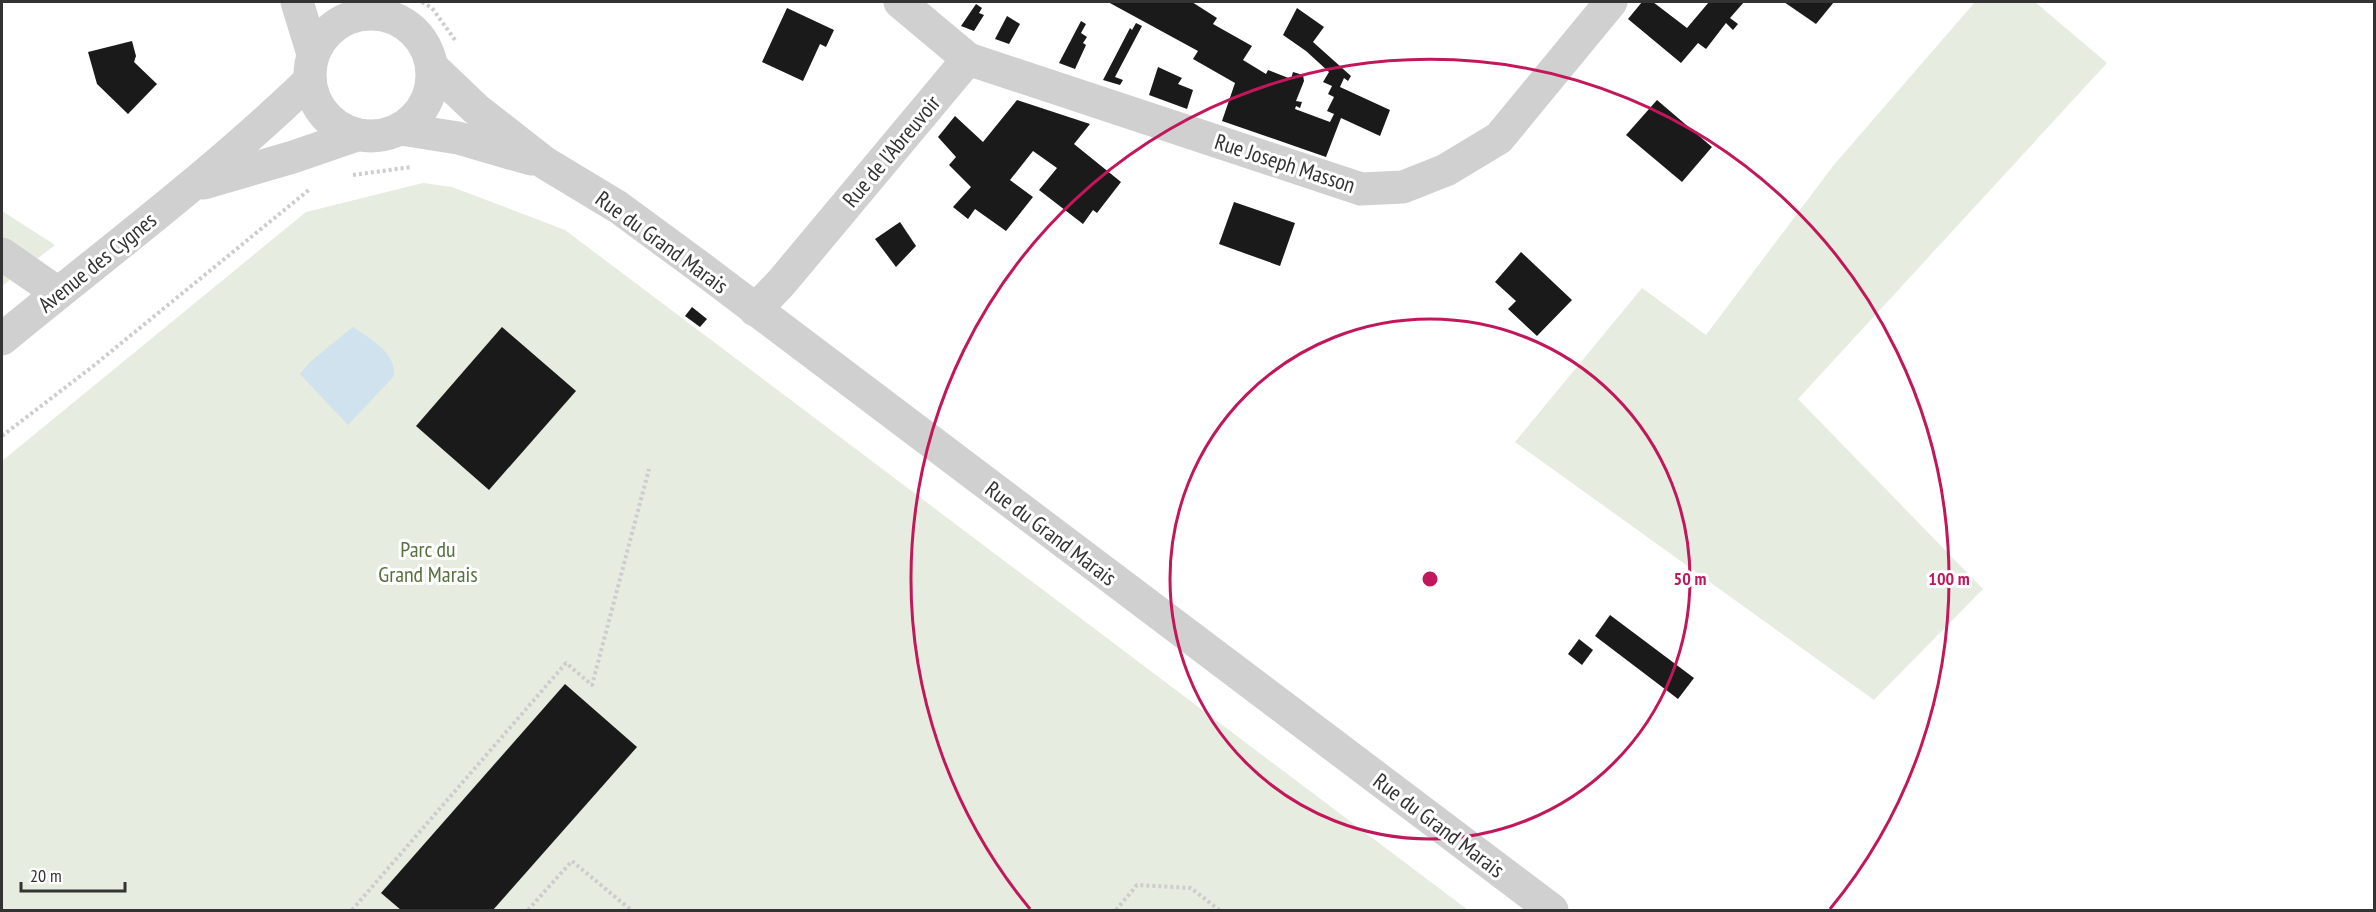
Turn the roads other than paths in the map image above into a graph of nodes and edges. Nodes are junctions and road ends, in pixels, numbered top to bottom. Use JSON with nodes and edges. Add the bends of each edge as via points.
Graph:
{"nodes":[{"id":1,"x":297,"y":2,"type":"edge"},
{"id":2,"x":900,"y":2,"type":"edge"},
{"id":3,"x":1611,"y":2,"type":"edge"},
{"id":4,"x":364,"y":8,"type":"edge"},
{"id":5,"x":968,"y":59,"type":"junction"},
{"id":6,"x":312,"y":67,"type":"junction"},
{"id":7,"x":432,"y":67,"type":"junction"},
{"id":8,"x":401,"y":129,"type":"junction"},
{"id":9,"x":357,"y":135,"type":"junction"},
{"id":10,"x":545,"y":163,"type":"junction"},
{"id":11,"x":193,"y":186,"type":"junction"},
{"id":12,"x":2,"y":254,"type":"edge"},
{"id":13,"x":58,"y":293,"type":"junction"},
{"id":14,"x":755,"y":310,"type":"junction"},
{"id":15,"x":2,"y":339,"type":"edge"},
{"id":16,"x":1552,"y":910,"type":"edge"}],
"edges":[{"from":1,"to":6,"type":"street"},
{"from":2,"to":5,"type":"street"},
{"from":3,"to":5,"type":"street","name":"Rue Joseph Masson","via":[[1500,138],[1446,170],[1403,188],[1361,189]]},
{"from":4,"to":6,"type":"street","via":[[359,15],[331,28],[321,40]]},
{"from":4,"to":7,"type":"street","via":[[406,24],[428,50]]},
{"from":5,"to":14,"type":"street","name":"Rue de l'Abreuvoir"},
{"from":6,"to":9,"type":"street","via":[[313,95],[320,110],[342,130]]},
{"from":6,"to":11,"type":"street","name":"Avenue des Cygnes","via":[[269,120]]},
{"from":7,"to":8,"type":"street","via":[[430,96],[413,121]]},
{"from":7,"to":10,"type":"street","name":"Rue du Grand Marais","via":[[476,109]]},
{"from":8,"to":9,"type":"street","via":[[387,135]]},
{"from":8,"to":10,"type":"street","name":"Rue du Grand Marais","via":[[458,138]]},
{"from":9,"to":11,"type":"street","name":"Avenue des Cygnes"},
{"from":10,"to":14,"type":"street","name":"Rue du Grand Marais","via":[[618,207]]},
{"from":11,"to":13,"type":"street","name":"Avenue des Cygnes"},
{"from":12,"to":13,"type":"street"},
{"from":13,"to":15,"type":"street","name":"Avenue des Cygnes"},
{"from":14,"to":16,"type":"street","name":"Rue du Grand Marais"}]}
